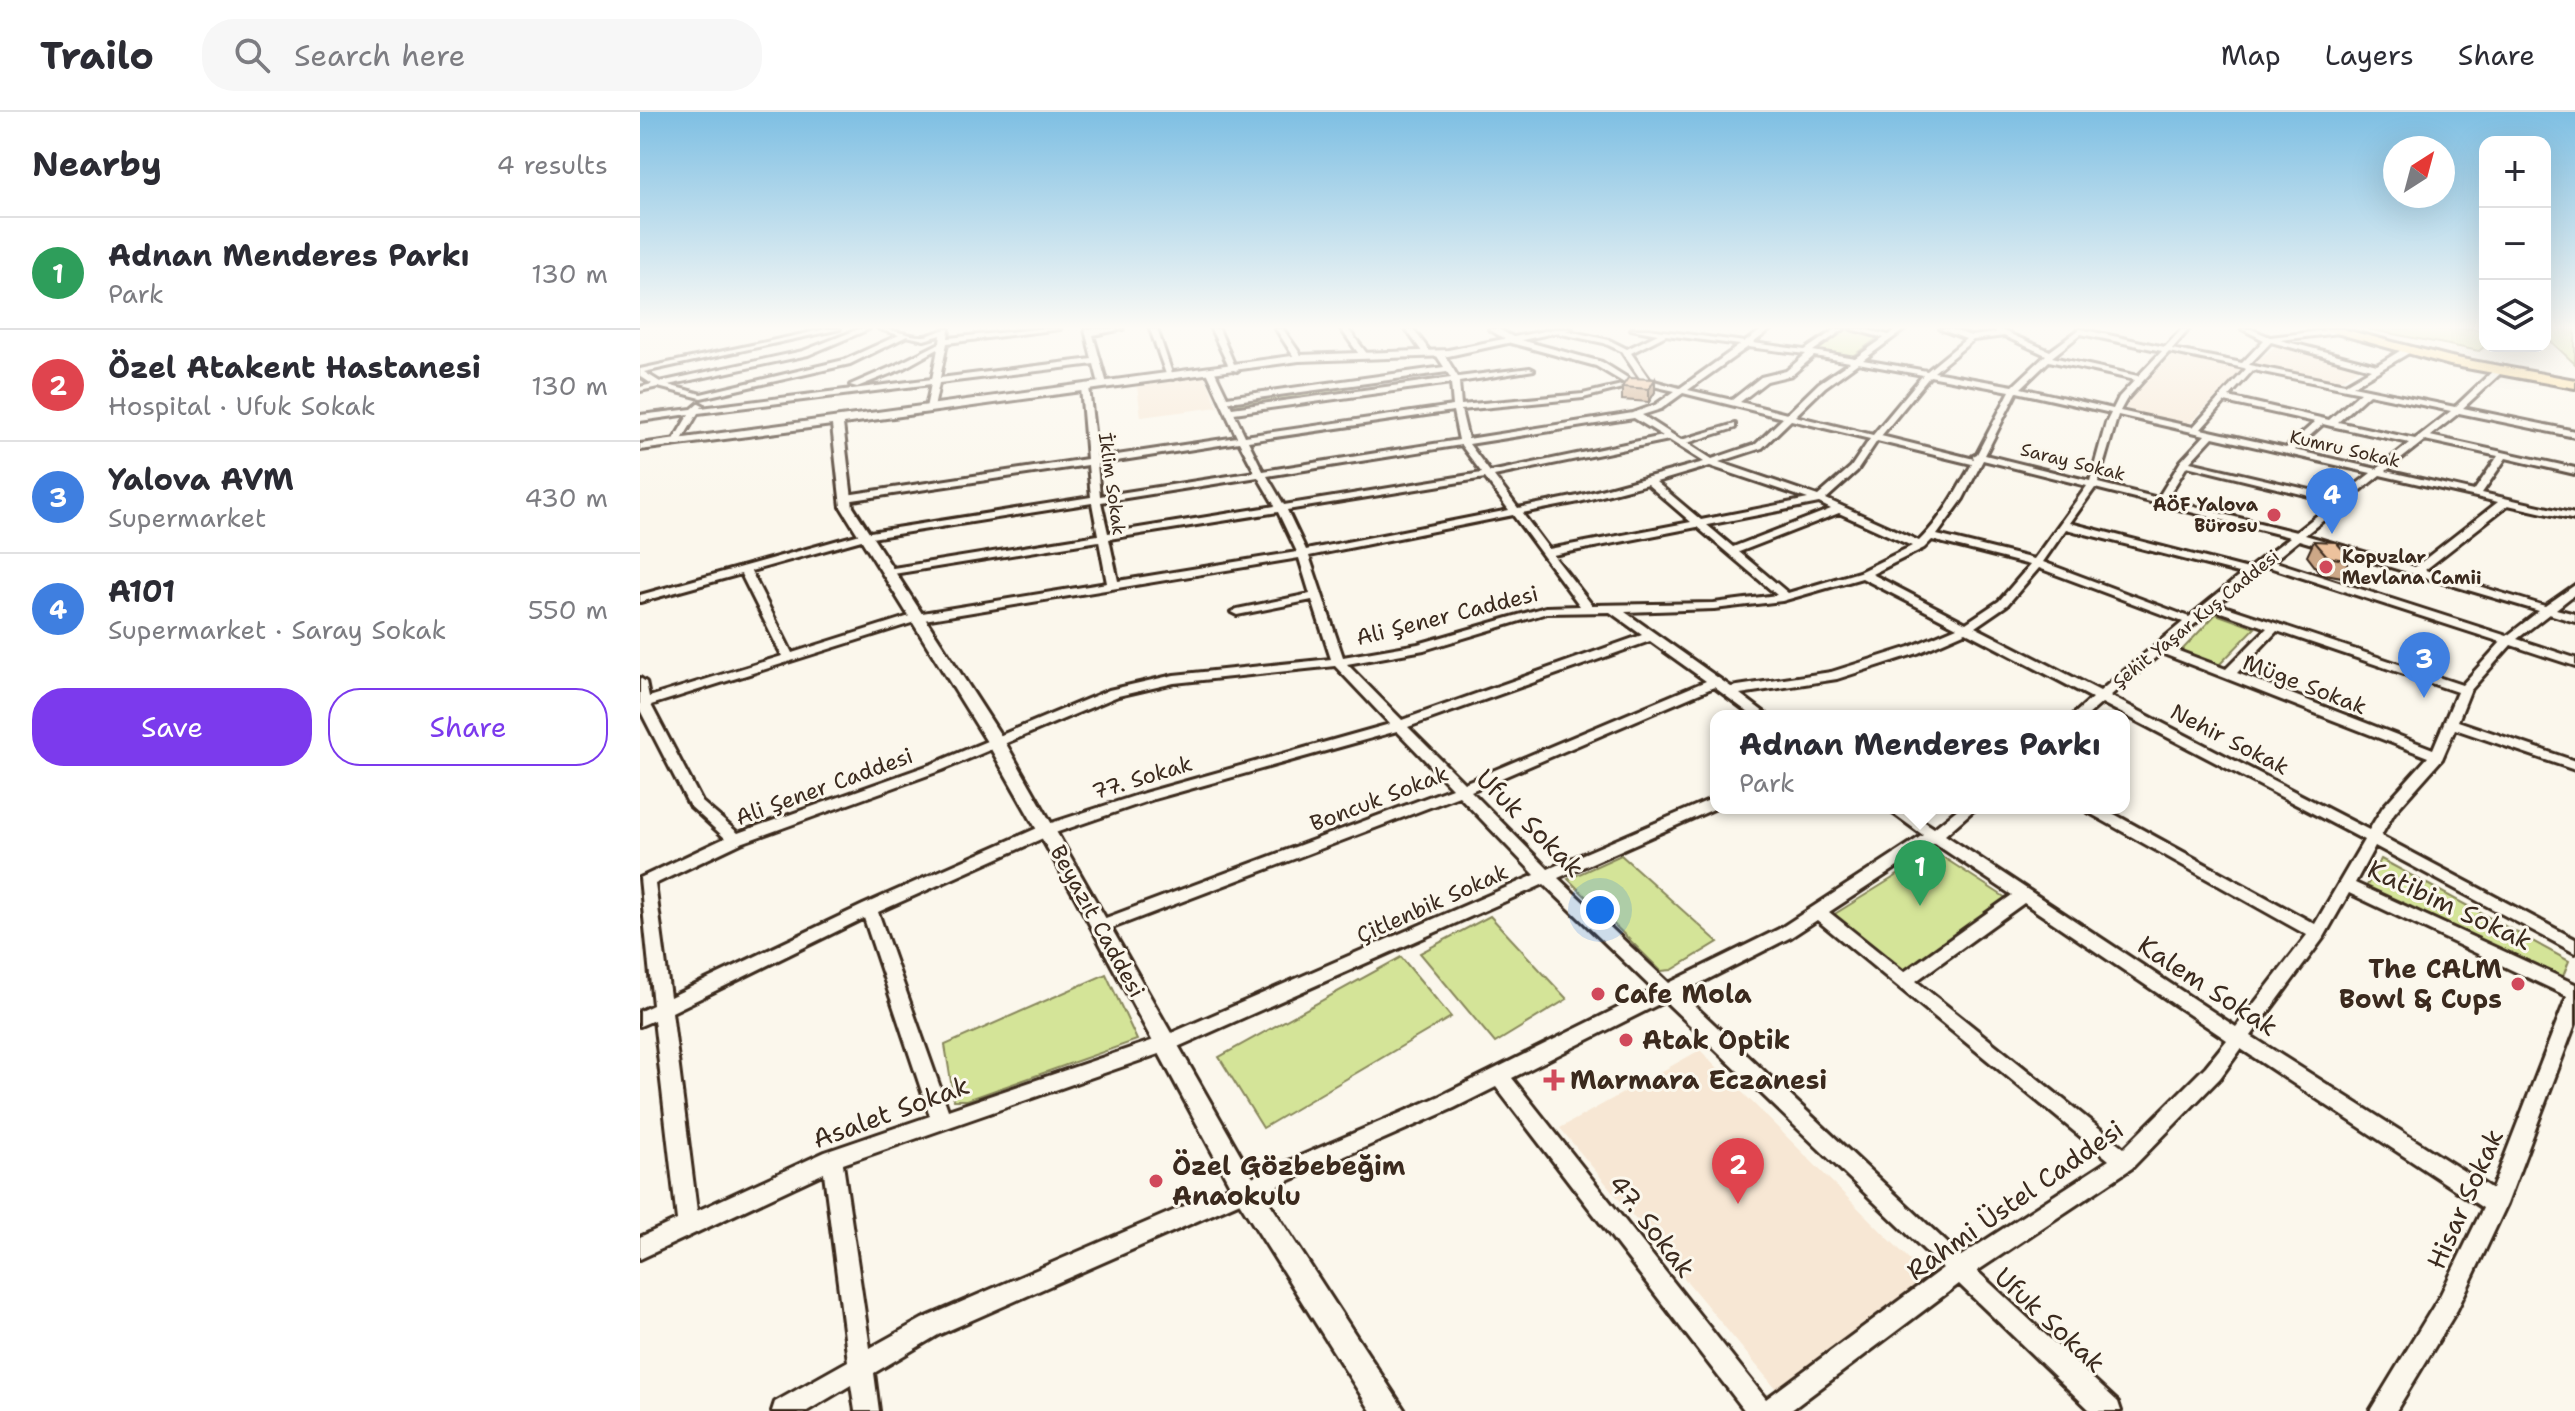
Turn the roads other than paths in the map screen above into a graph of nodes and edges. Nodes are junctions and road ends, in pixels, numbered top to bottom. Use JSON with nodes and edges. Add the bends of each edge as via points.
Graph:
{"nodes":[{"id":1,"x":2015,"y":389,"type":"edge"},
{"id":2,"x":675,"y":390,"type":"edge"},
{"id":3,"x":728,"y":390,"type":"edge"},
{"id":4,"x":838,"y":390,"type":"edge"},
{"id":5,"x":866,"y":390,"type":"edge"},
{"id":6,"x":934,"y":390,"type":"edge"},
{"id":7,"x":1066,"y":390,"type":"edge"},
{"id":8,"x":1085,"y":390,"type":"edge"},
{"id":9,"x":1219,"y":390,"type":"edge"},
{"id":10,"x":1300,"y":390,"type":"edge"},
{"id":11,"x":1353,"y":390,"type":"edge"},
{"id":12,"x":1384,"y":390,"type":"edge"},
{"id":13,"x":1456,"y":390,"type":"edge"},
{"id":14,"x":1609,"y":390,"type":"edge"},
{"id":15,"x":1675,"y":390,"type":"edge"},
{"id":16,"x":1751,"y":390,"type":"edge"},
{"id":17,"x":1817,"y":390,"type":"edge"},
{"id":18,"x":1915,"y":390,"type":"edge"},
{"id":19,"x":2018,"y":390,"type":"edge"},
{"id":20,"x":2132,"y":390,"type":"edge"},
{"id":21,"x":2231,"y":390,"type":"edge"},
{"id":22,"x":2360,"y":390,"type":"edge"},
{"id":23,"x":2478,"y":390,"type":"edge"},
{"id":24,"x":1680,"y":391,"type":"junction"},
{"id":25,"x":2367,"y":391,"type":"junction"},
{"id":26,"x":1355,"y":394,"type":"junction"},
{"id":27,"x":823,"y":395,"type":"junction"},
{"id":28,"x":701,"y":396,"type":"junction"},
{"id":29,"x":2225,"y":399,"type":"junction"},
{"id":30,"x":1224,"y":400,"type":"junction"},
{"id":31,"x":1733,"y":404,"type":"junction"},
{"id":32,"x":930,"y":408,"type":"junction"},
{"id":33,"x":1457,"y":409,"type":"junction"},
{"id":34,"x":2457,"y":410,"type":"junction"},
{"id":35,"x":698,"y":411,"type":"junction"},
{"id":36,"x":1229,"y":411,"type":"junction"},
{"id":37,"x":2115,"y":412,"type":"junction"},
{"id":38,"x":1635,"y":415,"type":"junction"},
{"id":39,"x":1789,"y":417,"type":"junction"},
{"id":40,"x":640,"y":418,"type":"edge"},
{"id":41,"x":837,"y":420,"type":"junction"},
{"id":42,"x":2326,"y":422,"type":"junction"},
{"id":43,"x":1732,"y":426,"type":"dead end"},
{"id":44,"x":2195,"y":430,"type":"junction"},
{"id":45,"x":2211,"y":434,"type":"junction"},
{"id":46,"x":2575,"y":434,"type":"edge"},
{"id":47,"x":1875,"y":438,"type":"junction"},
{"id":48,"x":2421,"y":439,"type":"junction"},
{"id":49,"x":1675,"y":440,"type":"junction"},
{"id":50,"x":677,"y":441,"type":"junction"},
{"id":51,"x":1244,"y":441,"type":"junction"},
{"id":52,"x":1464,"y":443,"type":"junction"},
{"id":53,"x":640,"y":447,"type":"edge"},
{"id":54,"x":2287,"y":452,"type":"junction"},
{"id":55,"x":2504,"y":455,"type":"junction"},
{"id":56,"x":1977,"y":459,"type":"junction"},
{"id":57,"x":1091,"y":462,"type":"junction"},
{"id":58,"x":1712,"y":463,"type":"junction"},
{"id":59,"x":2184,"y":463,"type":"junction"},
{"id":60,"x":2575,"y":471,"type":"edge"},
{"id":61,"x":2379,"y":473,"type":"junction"},
{"id":62,"x":1262,"y":475,"type":"junction"},
{"id":63,"x":1487,"y":475,"type":"junction"},
{"id":64,"x":1649,"y":481,"type":"junction"},
{"id":65,"x":2094,"y":483,"type":"junction"},
{"id":66,"x":2476,"y":495,"type":"junction"},
{"id":67,"x":846,"y":498,"type":"junction"},
{"id":68,"x":1096,"y":500,"type":"junction"},
{"id":69,"x":1820,"y":500,"type":"junction"},
{"id":70,"x":2161,"y":501,"type":"junction"},
{"id":71,"x":2343,"y":501,"type":"junction"},
{"id":72,"x":2506,"y":501,"type":"junction"},
{"id":73,"x":1281,"y":509,"type":"junction"},
{"id":74,"x":1840,"y":509,"type":"junction"},
{"id":75,"x":1514,"y":512,"type":"junction"},
{"id":76,"x":2574,"y":515,"type":"edge"},
{"id":77,"x":1697,"y":522,"type":"junction"},
{"id":78,"x":2064,"y":525,"type":"junction"},
{"id":79,"x":864,"y":536,"type":"junction"},
{"id":80,"x":2298,"y":536,"type":"junction"},
{"id":81,"x":1103,"y":538,"type":"junction"},
{"id":82,"x":1925,"y":541,"type":"junction"},
{"id":83,"x":1731,"y":551,"type":"junction"},
{"id":84,"x":1545,"y":553,"type":"junction"},
{"id":85,"x":1303,"y":554,"type":"junction"},
{"id":86,"x":2265,"y":562,"type":"junction"},
{"id":87,"x":2037,"y":563,"type":"junction"},
{"id":88,"x":745,"y":570,"type":"junction"},
{"id":89,"x":2417,"y":571,"type":"junction"},
{"id":90,"x":887,"y":572,"type":"junction"},
{"id":91,"x":2250,"y":573,"type":"junction"},
{"id":92,"x":1863,"y":574,"type":"junction"},
{"id":93,"x":1113,"y":585,"type":"junction"},
{"id":94,"x":2575,"y":588,"type":"edge"},
{"id":95,"x":1316,"y":596,"type":"junction"},
{"id":96,"x":1786,"y":597,"type":"junction"},
{"id":97,"x":640,"y":599,"type":"edge"},
{"id":98,"x":2210,"y":605,"type":"junction"},
{"id":99,"x":1587,"y":607,"type":"junction"},
{"id":100,"x":1610,"y":607,"type":"junction"},
{"id":101,"x":2546,"y":609,"type":"junction"},
{"id":102,"x":1237,"y":612,"type":"dead end"},
{"id":103,"x":916,"y":618,"type":"junction"},
{"id":104,"x":2575,"y":618,"type":"edge"},
{"id":105,"x":2190,"y":621,"type":"junction"},
{"id":106,"x":2275,"y":627,"type":"junction"},
{"id":107,"x":1966,"y":628,"type":"junction"},
{"id":108,"x":1651,"y":636,"type":"junction"},
{"id":109,"x":2509,"y":640,"type":"junction"},
{"id":110,"x":2160,"y":648,"type":"junction"},
{"id":111,"x":789,"y":658,"type":"junction"},
{"id":112,"x":1338,"y":662,"type":"junction"},
{"id":113,"x":2575,"y":662,"type":"edge"},
{"id":114,"x":2228,"y":675,"type":"junction"},
{"id":115,"x":640,"y":682,"type":"edge"},
{"id":116,"x":1720,"y":688,"type":"junction"},
{"id":117,"x":2464,"y":690,"type":"junction"},
{"id":118,"x":2101,"y":697,"type":"junction"},
{"id":119,"x":642,"y":703,"type":"edge"},
{"id":120,"x":1753,"y":710,"type":"edge"},
{"id":121,"x":2086,"y":710,"type":"edge"},
{"id":122,"x":2126,"y":710,"type":"edge"},
{"id":123,"x":2130,"y":712,"type":"edge"},
{"id":124,"x":2452,"y":723,"type":"junction"},
{"id":125,"x":1398,"y":726,"type":"junction"},
{"id":126,"x":996,"y":742,"type":"junction"},
{"id":127,"x":2437,"y":756,"type":"junction"},
{"id":128,"x":2575,"y":766,"type":"edge"},
{"id":129,"x":1461,"y":790,"type":"junction"},
{"id":130,"x":1710,"y":805,"type":"edge"},
{"id":131,"x":1901,"y":814,"type":"edge"},
{"id":132,"x":1961,"y":814,"type":"edge"},
{"id":133,"x":2102,"y":814,"type":"edge"},
{"id":134,"x":1047,"y":830,"type":"junction"},
{"id":135,"x":1932,"y":837,"type":"junction"},
{"id":136,"x":2373,"y":838,"type":"junction"},
{"id":137,"x":736,"y":839,"type":"junction"},
{"id":138,"x":1547,"y":877,"type":"junction"},
{"id":139,"x":644,"y":884,"type":"edge"},
{"id":140,"x":2345,"y":885,"type":"junction"},
{"id":141,"x":2024,"y":895,"type":"junction"},
{"id":142,"x":869,"y":909,"type":"junction"},
{"id":143,"x":1818,"y":912,"type":"junction"},
{"id":144,"x":1101,"y":926,"type":"junction"},
{"id":145,"x":2318,"y":933,"type":"junction"},
{"id":146,"x":2575,"y":947,"type":"edge"},
{"id":147,"x":1905,"y":980,"type":"junction"},
{"id":148,"x":1666,"y":992,"type":"junction"},
{"id":149,"x":2575,"y":992,"type":"edge"},
{"id":150,"x":2575,"y":999,"type":"edge"},
{"id":151,"x":664,"y":1006,"type":"junction"},
{"id":152,"x":640,"y":1019,"type":"edge"},
{"id":153,"x":2240,"y":1039,"type":"junction"},
{"id":154,"x":1166,"y":1044,"type":"junction"},
{"id":155,"x":1499,"y":1076,"type":"junction"},
{"id":156,"x":941,"y":1120,"type":"junction"},
{"id":157,"x":832,"y":1159,"type":"junction"},
{"id":158,"x":2125,"y":1161,"type":"junction"},
{"id":159,"x":1247,"y":1191,"type":"junction"},
{"id":160,"x":2496,"y":1204,"type":"junction"},
{"id":161,"x":688,"y":1225,"type":"junction"},
{"id":162,"x":640,"y":1248,"type":"edge"},
{"id":163,"x":1959,"y":1270,"type":"junction"},
{"id":164,"x":860,"y":1367,"type":"junction"},
{"id":165,"x":784,"y":1411,"type":"edge"},
{"id":166,"x":867,"y":1411,"type":"edge"},
{"id":167,"x":1389,"y":1411,"type":"edge"},
{"id":168,"x":1760,"y":1411,"type":"edge"},
{"id":169,"x":1770,"y":1411,"type":"edge"},
{"id":170,"x":2109,"y":1411,"type":"edge"},
{"id":171,"x":2382,"y":1411,"type":"edge"}],
"edges":[{"from":1,"to":56,"type":"street","name":"Ali Şener Caddesi"},
{"from":2,"to":28,"type":"street"},
{"from":3,"to":28,"type":"street"},
{"from":4,"to":27,"type":"street"},
{"from":5,"to":27,"type":"street"},
{"from":6,"to":32,"type":"street"},
{"from":7,"to":32,"type":"street"},
{"from":8,"to":57,"type":"street","name":"İklim Sokak"},
{"from":9,"to":30,"type":"street"},
{"from":10,"to":30,"type":"street"},
{"from":11,"to":26,"type":"street"},
{"from":12,"to":26,"type":"street"},
{"from":13,"to":33,"type":"street"},
{"from":14,"to":33,"type":"street"},
{"from":15,"to":24,"type":"street","name":"Saray Sokak"},
{"from":16,"to":31,"type":"street"},
{"from":17,"to":39,"type":"street"},
{"from":18,"to":47,"type":"street"},
{"from":19,"to":37,"type":"street","name":"Kumru Sokak"},
{"from":20,"to":37,"type":"street"},
{"from":21,"to":29,"type":"street"},
{"from":22,"to":25,"type":"street"},
{"from":23,"to":34,"type":"street","name":"Şehit Yaşar Kuş Caddesi"},
{"from":24,"to":31,"type":"street","name":"Saray Sokak"},
{"from":24,"to":38,"type":"street"},
{"from":25,"to":34,"type":"street"},
{"from":25,"to":42,"type":"street"},
{"from":26,"to":36,"type":"street"},
{"from":27,"to":35,"type":"street"},
{"from":28,"to":35,"type":"street"},
{"from":29,"to":42,"type":"street"},
{"from":29,"to":44,"type":"street"},
{"from":30,"to":36,"type":"street"},
{"from":31,"to":39,"type":"street","name":"Saray Sokak"},
{"from":32,"to":41,"type":"street"},
{"from":33,"to":51,"type":"street"},
{"from":33,"to":52,"type":"street"},
{"from":34,"to":46,"type":"street"},
{"from":34,"to":48,"type":"street","name":"Şehit Yaşar Kuş Caddesi"},
{"from":35,"to":40,"type":"street"},
{"from":35,"to":50,"type":"street"},
{"from":36,"to":51,"type":"street"},
{"from":37,"to":44,"type":"street","name":"Kumru Sokak"},
{"from":37,"to":65,"type":"street","name":"Boncuk Sokak"},
{"from":38,"to":49,"type":"street"},
{"from":38,"to":52,"type":"street"},
{"from":39,"to":47,"type":"street","name":"Saray Sokak"},
{"from":39,"to":58,"type":"street","via":[[1759,446]]},
{"from":41,"to":50,"type":"street"},
{"from":41,"to":67,"type":"street","name":"Beyazıt Caddesi"},
{"from":42,"to":48,"type":"street"},
{"from":42,"to":54,"type":"street"},
{"from":43,"to":49,"type":"street"},
{"from":44,"to":45,"type":"street","name":"Kumru Sokak"},
{"from":45,"to":54,"type":"street","name":"Kumru Sokak"},
{"from":45,"to":59,"type":"street"},
{"from":47,"to":56,"type":"street","name":"Saray Sokak"},
{"from":47,"to":69,"type":"street","via":[[1854,469]]},
{"from":48,"to":55,"type":"street"},
{"from":48,"to":61,"type":"street","name":"Şehit Yaşar Kuş Caddesi"},
{"from":49,"to":58,"type":"street"},
{"from":49,"to":63,"type":"street"},
{"from":50,"to":53,"type":"street"},
{"from":51,"to":57,"type":"street"},
{"from":51,"to":62,"type":"street"},
{"from":52,"to":62,"type":"street"},
{"from":52,"to":63,"type":"street"},
{"from":54,"to":61,"type":"street","name":"Kumru Sokak"},
{"from":55,"to":60,"type":"street"},
{"from":55,"to":66,"type":"street"},
{"from":56,"to":65,"type":"street","name":"Saray Sokak"},
{"from":56,"to":82,"type":"street","name":"Ali Şener Caddesi","via":[[1958,499]]},
{"from":57,"to":67,"type":"street"},
{"from":57,"to":68,"type":"street","name":"İklim Sokak"},
{"from":58,"to":64,"type":"street"},
{"from":58,"to":69,"type":"street"},
{"from":59,"to":70,"type":"street"},
{"from":59,"to":71,"type":"street"},
{"from":61,"to":66,"type":"street","name":"Kumru Sokak"},
{"from":61,"to":71,"type":"street","name":"Şehit Yaşar Kuş Caddesi"},
{"from":62,"to":68,"type":"street"},
{"from":62,"to":73,"type":"street"},
{"from":63,"to":73,"type":"street"},
{"from":63,"to":75,"type":"street"},
{"from":64,"to":75,"type":"street"},
{"from":64,"to":77,"type":"street"},
{"from":65,"to":70,"type":"street","name":"Saray Sokak"},
{"from":65,"to":78,"type":"street","name":"Boncuk Sokak"},
{"from":66,"to":72,"type":"street","name":"Kumru Sokak"},
{"from":67,"to":79,"type":"street","name":"Beyazıt Caddesi"},
{"from":68,"to":79,"type":"street"},
{"from":68,"to":81,"type":"street","name":"İklim Sokak"},
{"from":69,"to":74,"type":"street"},
{"from":69,"to":77,"type":"street"},
{"from":70,"to":80,"type":"street","name":"Saray Sokak"},
{"from":71,"to":80,"type":"street","name":"Şehit Yaşar Kuş Caddesi"},
{"from":72,"to":76,"type":"street","name":"Kumru Sokak"},
{"from":72,"to":89,"type":"street"},
{"from":73,"to":81,"type":"street"},
{"from":73,"to":85,"type":"street"},
{"from":74,"to":82,"type":"street"},
{"from":74,"to":83,"type":"street"},
{"from":75,"to":84,"type":"street"},
{"from":75,"to":85,"type":"street"},
{"from":77,"to":83,"type":"street"},
{"from":77,"to":84,"type":"street"},
{"from":78,"to":87,"type":"street","name":"Boncuk Sokak"},
{"from":78,"to":91,"type":"street"},
{"from":79,"to":88,"type":"street"},
{"from":79,"to":90,"type":"street","name":"Beyazıt Caddesi"},
{"from":80,"to":86,"type":"street","name":"Şehit Yaşar Kuş Caddesi"},
{"from":80,"to":89,"type":"street","name":"Saray Sokak"},
{"from":81,"to":90,"type":"street"},
{"from":81,"to":93,"type":"street","name":"İklim Sokak"},
{"from":82,"to":87,"type":"street"},
{"from":82,"to":92,"type":"street","name":"Ali Şener Caddesi"},
{"from":83,"to":96,"type":"street"},
{"from":84,"to":99,"type":"street"},
{"from":85,"to":93,"type":"street"},
{"from":85,"to":95,"type":"street"},
{"from":86,"to":91,"type":"street","name":"Şehit Yaşar Kuş Caddesi"},
{"from":86,"to":109,"type":"street"},
{"from":87,"to":105,"type":"street"},
{"from":87,"to":107,"type":"street","name":"Boncuk Sokak","via":[[2003,603]]},
{"from":88,"to":97,"type":"street"},
{"from":88,"to":111,"type":"street"},
{"from":89,"to":101,"type":"street","name":"Saray Sokak"},
{"from":90,"to":103,"type":"street","name":"Beyazıt Caddesi"},
{"from":91,"to":98,"type":"street","name":"Şehit Yaşar Kuş Caddesi"},
{"from":92,"to":96,"type":"street","name":"Ali Şener Caddesi"},
{"from":92,"to":107,"type":"street","name":"Nehir Sokak"},
{"from":93,"to":103,"type":"street"},
{"from":94,"to":101,"type":"street","name":"Rahmi Üstel Caddesi"},
{"from":95,"to":102,"type":"street"},
{"from":95,"to":112,"type":"street"},
{"from":96,"to":100,"type":"street","name":"Ali Şener Caddesi","via":[[1714,606]]},
{"from":98,"to":105,"type":"street","name":"Şehit Yaşar Kuş Caddesi"},
{"from":98,"to":106,"type":"street"},
{"from":99,"to":100,"type":"street","name":"Ali Şener Caddesi"},
{"from":99,"to":112,"type":"street","name":"Ali Şener Caddesi","via":[[1546,610],[1420,647]]},
{"from":100,"to":108,"type":"street"},
{"from":101,"to":104,"type":"street","name":"Saray Sokak"},
{"from":101,"to":109,"type":"street","name":"Rahmi Üstel Caddesi"},
{"from":103,"to":111,"type":"street"},
{"from":103,"to":126,"type":"street","name":"Beyazıt Caddesi"},
{"from":105,"to":110,"type":"street","name":"Şehit Yaşar Kuş Caddesi"},
{"from":106,"to":114,"type":"street"},
{"from":106,"to":117,"type":"street"},
{"from":107,"to":116,"type":"street","name":"Boncuk Sokak","via":[[1833,676]]},
{"from":107,"to":118,"type":"street","name":"Nehir Sokak"},
{"from":108,"to":116,"type":"street"},
{"from":108,"to":125,"type":"street","name":"77. Sokak"},
{"from":109,"to":113,"type":"street"},
{"from":109,"to":117,"type":"street","name":"Rahmi Üstel Caddesi"},
{"from":110,"to":114,"type":"street","name":"Müge Sokak"},
{"from":110,"to":118,"type":"street","name":"Şehit Yaşar Kuş Caddesi"},
{"from":111,"to":119,"type":"street"},
{"from":112,"to":125,"type":"street","name":"Ufuk Sokak"},
{"from":112,"to":126,"type":"street","name":"Ali Şener Caddesi","via":[[1174,679],[1114,693]]},
{"from":114,"to":127,"type":"street","name":"Müge Sokak"},
{"from":115,"to":119,"type":"street"},
{"from":116,"to":120,"type":"street"},
{"from":116,"to":129,"type":"street","name":"Boncuk Sokak"},
{"from":117,"to":124,"type":"street","name":"Rahmi Üstel Caddesi"},
{"from":118,"to":121,"type":"street","name":"Şehit Yaşar Kuş Caddesi"},
{"from":118,"to":122,"type":"street","name":"Nehir Sokak"},
{"from":119,"to":137,"type":"street","via":[[696,805]]},
{"from":123,"to":136,"type":"street","name":"Nehir Sokak"},
{"from":124,"to":127,"type":"street","name":"Rahmi Üstel Caddesi"},
{"from":124,"to":128,"type":"street"},
{"from":125,"to":129,"type":"street","name":"Ufuk Sokak"},
{"from":125,"to":134,"type":"street","name":"77. Sokak"},
{"from":126,"to":134,"type":"street","name":"Beyazıt Caddesi"},
{"from":126,"to":137,"type":"street","name":"Ali Şener Caddesi"},
{"from":127,"to":136,"type":"street","name":"Rahmi Üstel Caddesi","via":[[2388,810]]},
{"from":129,"to":138,"type":"street","name":"Ufuk Sokak"},
{"from":129,"to":144,"type":"street","name":"Boncuk Sokak"},
{"from":130,"to":138,"type":"street","name":"Çitlenbik Sokak"},
{"from":131,"to":135,"type":"street","name":"Kalem Sokak"},
{"from":132,"to":135,"type":"street"},
{"from":133,"to":145,"type":"street"},
{"from":134,"to":142,"type":"street","name":"77. Sokak"},
{"from":134,"to":144,"type":"street","name":"Beyazıt Caddesi"},
{"from":135,"to":141,"type":"street","name":"Kalem Sokak"},
{"from":135,"to":143,"type":"street"},
{"from":136,"to":140,"type":"street","name":"Rahmi Üstel Caddesi"},
{"from":136,"to":146,"type":"street","name":"Nehir Sokak"},
{"from":137,"to":139,"type":"street","name":"Ali Şener Caddesi"},
{"from":138,"to":148,"type":"street","name":"Ufuk Sokak"},
{"from":138,"to":154,"type":"street","name":"Çitlenbik Sokak"},
{"from":139,"to":151,"type":"street"},
{"from":140,"to":145,"type":"street","name":"Rahmi Üstel Caddesi"},
{"from":140,"to":149,"type":"street","name":"Katibim Sokak"},
{"from":141,"to":147,"type":"street"},
{"from":141,"to":153,"type":"street","name":"Kalem Sokak"},
{"from":142,"to":151,"type":"street","name":"77. Sokak"},
{"from":142,"to":156,"type":"street"},
{"from":143,"to":147,"type":"street"},
{"from":143,"to":148,"type":"street"},
{"from":144,"to":154,"type":"street","name":"Beyazıt Caddesi"},
{"from":145,"to":153,"type":"street","name":"Rahmi Üstel Caddesi"},
{"from":147,"to":158,"type":"street"},
{"from":148,"to":155,"type":"street"},
{"from":148,"to":163,"type":"street","name":"Ufuk Sokak"},
{"from":150,"to":160,"type":"street","name":"Hisar Sokak"},
{"from":151,"to":152,"type":"street","name":"77. Sokak"},
{"from":151,"to":161,"type":"street"},
{"from":153,"to":158,"type":"street","name":"Rahmi Üstel Caddesi"},
{"from":153,"to":160,"type":"street","name":"Kalem Sokak"},
{"from":154,"to":156,"type":"street","name":"Asalet Sokak"},
{"from":154,"to":159,"type":"street","name":"Beyazıt Caddesi"},
{"from":155,"to":159,"type":"street"},
{"from":155,"to":168,"type":"street","name":"47. Sokak"},
{"from":156,"to":157,"type":"street","name":"Asalet Sokak"},
{"from":157,"to":161,"type":"street","name":"Asalet Sokak"},
{"from":157,"to":164,"type":"street"},
{"from":158,"to":163,"type":"street","name":"Rahmi Üstel Caddesi"},
{"from":159,"to":164,"type":"street","via":[[930,1327]]},
{"from":159,"to":167,"type":"street","name":"Beyazıt Caddesi"},
{"from":160,"to":171,"type":"street","name":"Hisar Sokak","via":[[2448,1304]]},
{"from":161,"to":162,"type":"street","name":"Asalet Sokak"},
{"from":163,"to":169,"type":"street","name":"Rahmi Üstel Caddesi"},
{"from":163,"to":170,"type":"street","name":"Ufuk Sokak"},
{"from":164,"to":165,"type":"street"},
{"from":164,"to":166,"type":"street"}]}
